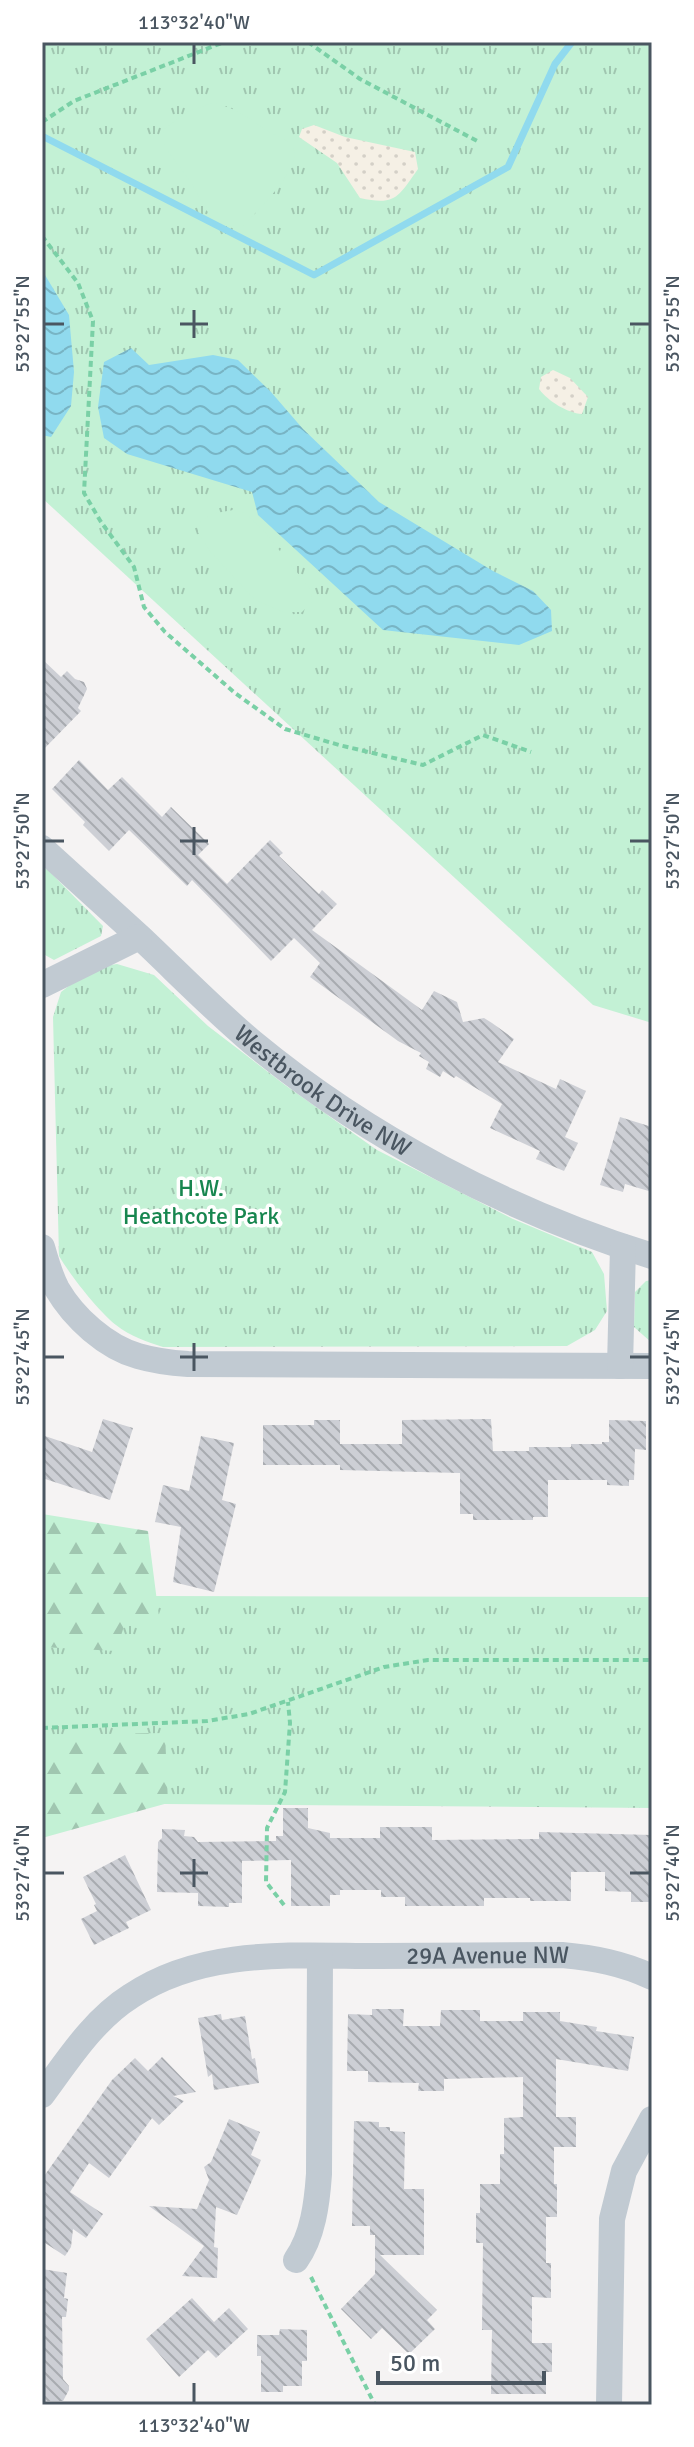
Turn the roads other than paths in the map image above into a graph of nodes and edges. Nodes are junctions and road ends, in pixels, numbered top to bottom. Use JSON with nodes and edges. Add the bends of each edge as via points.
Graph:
{"nodes":[{"id":1,"x":42,"y":848,"type":"edge"},
{"id":2,"x":139,"y":937,"type":"junction"},
{"id":3,"x":42,"y":985,"type":"edge"},
{"id":4,"x":42,"y":1247,"type":"edge"},
{"id":5,"x":623,"y":1247,"type":"junction"},
{"id":6,"x":652,"y":1256,"type":"edge"},
{"id":7,"x":620,"y":1366,"type":"junction"},
{"id":8,"x":652,"y":1366,"type":"edge"},
{"id":9,"x":320,"y":1956,"type":"junction"},
{"id":10,"x":652,"y":1977,"type":"edge"},
{"id":11,"x":42,"y":2095,"type":"edge"},
{"id":12,"x":652,"y":2119,"type":"edge"},
{"id":13,"x":298,"y":2256,"type":"road end"},
{"id":14,"x":609,"y":2405,"type":"edge"}],
"edges":[{"from":1,"to":2,"type":"street","name":"Westbrook Drive NW"},
{"from":2,"to":3,"type":"street"},
{"from":2,"to":5,"type":"street","name":"Westbrook Drive NW","via":[[252,1042],[340,1107],[439,1166]]},
{"from":4,"to":7,"type":"street","via":[[57,1289],[84,1323],[117,1347],[161,1362]]},
{"from":5,"to":6,"type":"street","name":"Westbrook Drive NW"},
{"from":5,"to":7,"type":"street"},
{"from":7,"to":8,"type":"street"},
{"from":9,"to":10,"type":"street","name":"29A Avenue NW","via":[[562,1955],[622,1964]]},
{"from":9,"to":11,"type":"street","name":"29A Avenue NW","via":[[217,1961],[147,1985],[93,2028]]},
{"from":9,"to":13,"type":"street","via":[[319,2174],[315,2209]]},
{"from":12,"to":14,"type":"street","via":[[624,2171],[612,2219]]}]}
